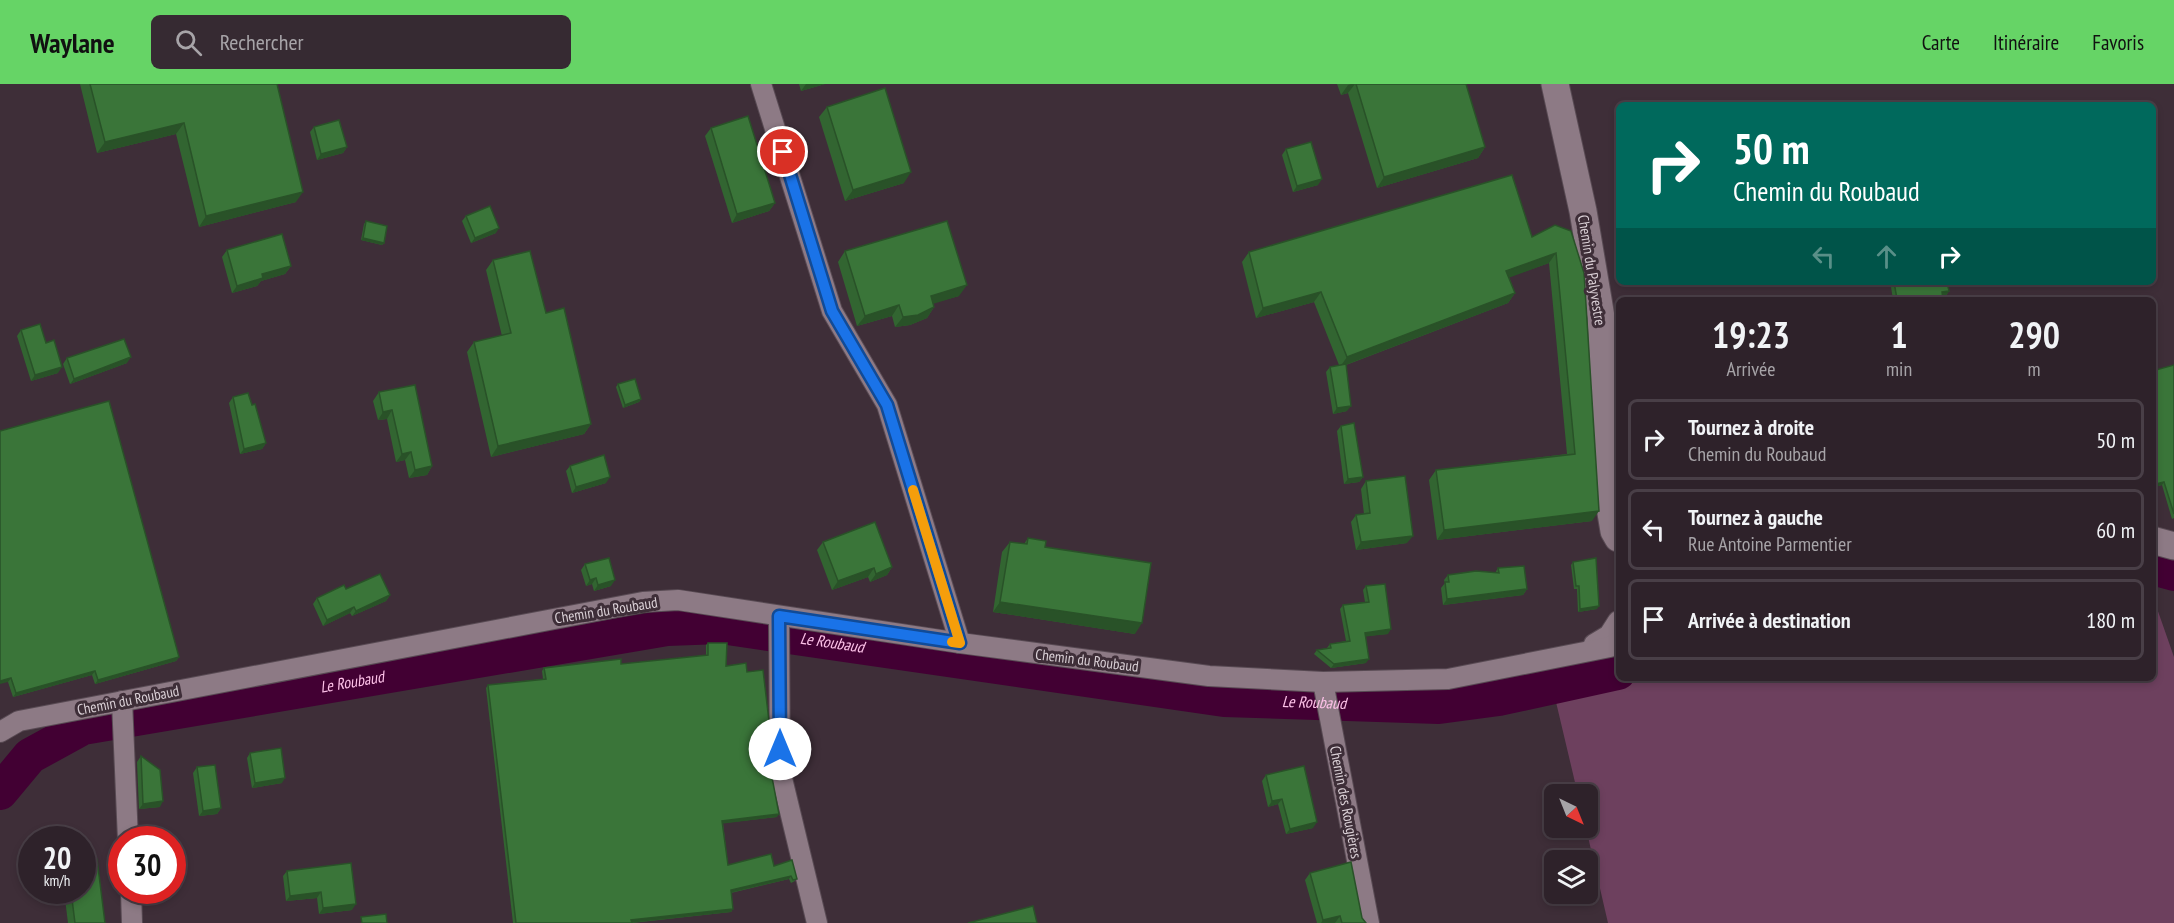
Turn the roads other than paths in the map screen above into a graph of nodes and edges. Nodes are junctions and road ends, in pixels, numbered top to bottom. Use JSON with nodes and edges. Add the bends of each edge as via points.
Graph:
{"nodes":[{"id":1,"x":761,"y":84,"type":"edge"},
{"id":2,"x":1555,"y":84,"type":"edge"},
{"id":3,"x":1609,"y":459,"type":"junction"},
{"id":4,"x":1616,"y":490,"type":"edge"},
{"id":5,"x":1616,"y":533,"type":"edge"},
{"id":6,"x":2156,"y":541,"type":"edge"},
{"id":7,"x":2174,"y":546,"type":"edge"},
{"id":8,"x":779,"y":616,"type":"junction"},
{"id":9,"x":1616,"y":624,"type":"edge"},
{"id":10,"x":960,"y":643,"type":"junction"},
{"id":11,"x":1616,"y":643,"type":"edge"},
{"id":12,"x":1576,"y":654,"type":"junction"},
{"id":13,"x":1324,"y":687,"type":"junction"},
{"id":14,"x":122,"y":701,"type":"junction"},
{"id":15,"x":0,"y":732,"type":"edge"},
{"id":16,"x":128,"y":826,"type":"edge"},
{"id":17,"x":131,"y":904,"type":"edge"},
{"id":18,"x":132,"y":923,"type":"edge"},
{"id":19,"x":817,"y":923,"type":"edge"},
{"id":20,"x":1369,"y":923,"type":"edge"}],
"edges":[{"from":1,"to":10,"type":"street","via":[[832,311],[887,405]]},
{"from":2,"to":3,"type":"street","name":"Chemin du Palyvestre","via":[[1598,297]]},
{"from":3,"to":4,"type":"street","name":"Chemin du Palyvestre"},
{"from":3,"to":5,"type":"street","name":"Chemin du Palyvestre","via":[[1611,522]]},
{"from":6,"to":7,"type":"street"},
{"from":8,"to":10,"type":"street","name":"Chemin du Roubaud"},
{"from":8,"to":14,"type":"street","name":"Chemin du Roubaud","via":[[678,600],[643,602]]},
{"from":8,"to":19,"type":"street","via":[[780,770]]},
{"from":9,"to":12,"type":"street","name":"Chemin du Roubaud","via":[[1609,635]]},
{"from":10,"to":13,"type":"street","name":"Chemin du Roubaud"},
{"from":11,"to":12,"type":"street","name":"Chemin du Roubaud"},
{"from":12,"to":13,"type":"street","name":"Chemin du Roubaud","via":[[1448,679]]},
{"from":13,"to":20,"type":"street","name":"Chemin des Rougières"},
{"from":14,"to":15,"type":"street","name":"Chemin du Roubaud","via":[[19,721]]},
{"from":14,"to":16,"type":"street"},
{"from":17,"to":18,"type":"street"}]}
